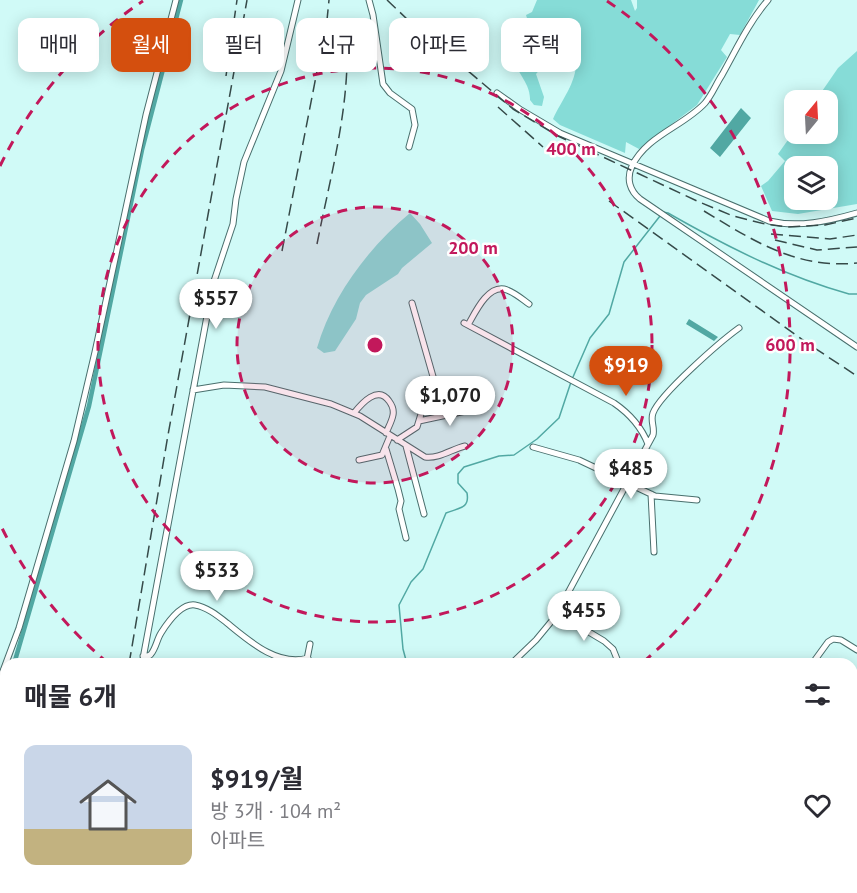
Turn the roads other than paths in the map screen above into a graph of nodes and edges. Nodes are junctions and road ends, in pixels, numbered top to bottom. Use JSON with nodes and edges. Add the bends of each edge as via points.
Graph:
{"nodes":[{"id":1,"x":176,"y":0,"type":"edge"},
{"id":2,"x":298,"y":0,"type":"edge"},
{"id":3,"x":369,"y":0,"type":"edge"},
{"id":4,"x":768,"y":0,"type":"edge"},
{"id":5,"x":497,"y":93,"type":"dead end"},
{"id":6,"x":409,"y":147,"type":"dead end"},
{"id":7,"x":633,"y":164,"type":"junction"},
{"id":8,"x":857,"y":213,"type":"edge"},
{"id":9,"x":412,"y":303,"type":"dead end"},
{"id":10,"x":530,"y":304,"type":"dead end"},
{"id":11,"x":739,"y":328,"type":"dead end"},
{"id":12,"x":857,"y":347,"type":"edge"},
{"id":13,"x":193,"y":390,"type":"junction"},
{"id":14,"x":475,"y":409,"type":"dead end"},
{"id":15,"x":354,"y":413,"type":"junction"},
{"id":16,"x":419,"y":422,"type":"junction"},
{"id":17,"x":388,"y":435,"type":"junction"},
{"id":18,"x":397,"y":440,"type":"junction"},
{"id":19,"x":648,"y":444,"type":"junction"},
{"id":20,"x":406,"y":446,"type":"junction"},
{"id":21,"x":465,"y":446,"type":"dead end"},
{"id":22,"x":533,"y":447,"type":"dead end"},
{"id":23,"x":386,"y":449,"type":"junction"},
{"id":24,"x":359,"y":460,"type":"dead end"},
{"id":25,"x":627,"y":482,"type":"junction"},
{"id":26,"x":651,"y":494,"type":"junction"},
{"id":27,"x":697,"y":500,"type":"dead end"},
{"id":28,"x":424,"y":514,"type":"dead end"},
{"id":29,"x":406,"y":538,"type":"dead end"},
{"id":30,"x":654,"y":552,"type":"dead end"},
{"id":31,"x":557,"y":612,"type":"junction"},
{"id":32,"x":310,"y":644,"type":"dead end"},
{"id":33,"x":857,"y":650,"type":"edge"},
{"id":34,"x":143,"y":656,"type":"joint"},
{"id":35,"x":8,"y":658,"type":"edge"},
{"id":36,"x":279,"y":658,"type":"edge"},
{"id":37,"x":308,"y":658,"type":"edge"},
{"id":38,"x":517,"y":658,"type":"edge"},
{"id":39,"x":617,"y":658,"type":"edge"},
{"id":40,"x":816,"y":658,"type":"edge"}],
"edges":[{"from":1,"to":35,"type":"street","via":[[146,115],[74,441]]},
{"from":2,"to":13,"type":"street","via":[[281,71],[244,162],[231,232],[213,284]]},
{"from":3,"to":6,"type":"street","via":[[383,84],[412,109],[416,125]]},
{"from":4,"to":7,"type":"street","via":[[703,104],[652,142]]},
{"from":5,"to":7,"type":"street","via":[[560,133]]},
{"from":7,"to":8,"type":"street","via":[[779,223],[816,222]]},
{"from":7,"to":12,"type":"street","via":[[629,178],[639,199]]},
{"from":9,"to":16,"type":"street","via":[[436,387],[425,401]]},
{"from":10,"to":19,"type":"street","via":[[510,292],[496,290],[466,324],[614,403],[644,432]]},
{"from":11,"to":19,"type":"street","via":[[668,390],[654,410],[654,430]]},
{"from":13,"to":15,"type":"street","via":[[224,385],[265,387]]},
{"from":13,"to":34,"type":"street"},
{"from":14,"to":16,"type":"street"},
{"from":15,"to":17,"type":"street"},
{"from":15,"to":17,"type":"street","via":[[369,398],[385,396],[393,408]]},
{"from":16,"to":18,"type":"street"},
{"from":17,"to":18,"type":"street"},
{"from":17,"to":23,"type":"street"},
{"from":18,"to":20,"type":"street"},
{"from":19,"to":25,"type":"street"},
{"from":20,"to":21,"type":"street","via":[[430,458]]},
{"from":20,"to":28,"type":"street"},
{"from":22,"to":25,"type":"street","via":[[579,460]]},
{"from":23,"to":24,"type":"street","via":[[378,458]]},
{"from":23,"to":29,"type":"street","via":[[401,501],[399,509]]},
{"from":25,"to":26,"type":"street"},
{"from":25,"to":31,"type":"street"},
{"from":26,"to":27,"type":"street"},
{"from":26,"to":30,"type":"street"},
{"from":31,"to":38,"type":"street"},
{"from":31,"to":39,"type":"street","via":[[604,641]]},
{"from":32,"to":37,"type":"street"},
{"from":33,"to":40,"type":"street","via":[[833,639]]},
{"from":34,"to":36,"type":"street","via":[[152,653],[161,633],[180,610],[192,605],[212,612]]}]}
